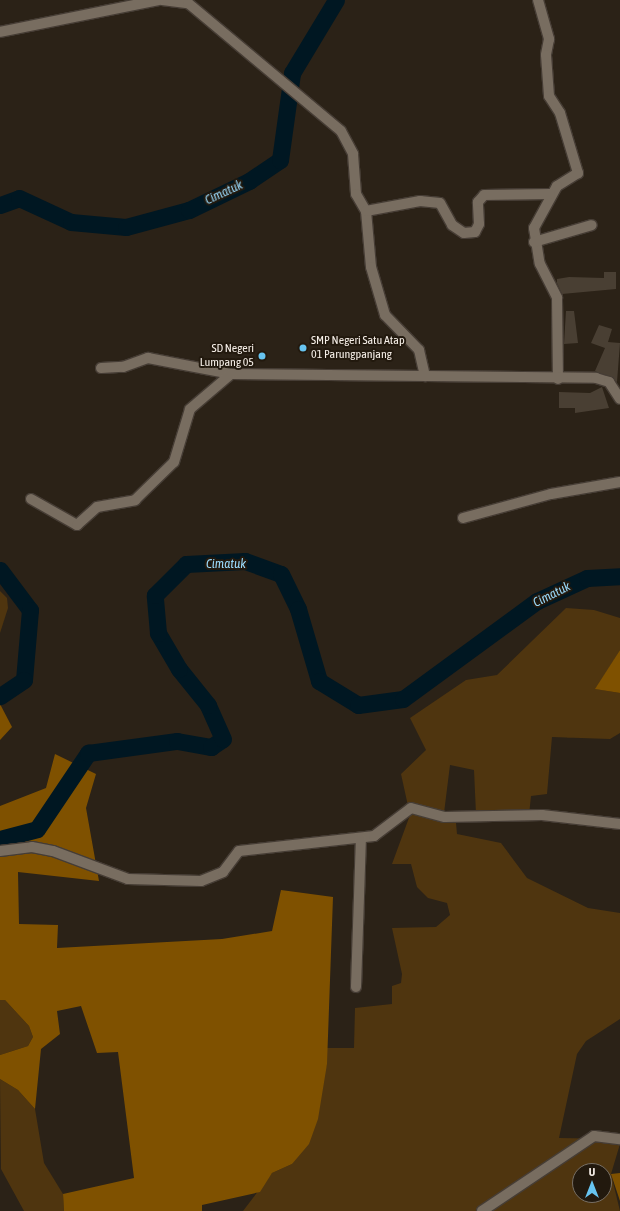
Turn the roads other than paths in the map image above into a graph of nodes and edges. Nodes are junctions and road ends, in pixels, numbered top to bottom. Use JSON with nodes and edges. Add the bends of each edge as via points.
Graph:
{"nodes":[{"id":1,"x":159,"y":0,"type":"edge"},
{"id":2,"x":162,"y":0,"type":"edge"},
{"id":3,"x":538,"y":0,"type":"edge"},
{"id":4,"x":0,"y":32,"type":"edge"},
{"id":5,"x":550,"y":194,"type":"junction"},
{"id":6,"x":366,"y":211,"type":"junction"},
{"id":7,"x":592,"y":225,"type":"dead end"},
{"id":8,"x":534,"y":242,"type":"junction"},
{"id":9,"x":101,"y":368,"type":"dead end"},
{"id":10,"x":231,"y":374,"type":"junction"},
{"id":11,"x":425,"y":376,"type":"junction"},
{"id":12,"x":558,"y":379,"type":"junction"},
{"id":13,"x":620,"y":399,"type":"edge"},
{"id":14,"x":620,"y":482,"type":"edge"},
{"id":15,"x":32,"y":498,"type":"dead end"},
{"id":16,"x":463,"y":518,"type":"dead end"},
{"id":17,"x":620,"y":824,"type":"edge"},
{"id":18,"x":361,"y":839,"type":"junction"},
{"id":19,"x":0,"y":851,"type":"edge"},
{"id":20,"x":356,"y":987,"type":"dead end"},
{"id":21,"x":620,"y":1139,"type":"edge"},
{"id":22,"x":482,"y":1211,"type":"edge"}],
"edges":[{"from":1,"to":4,"type":"street"},
{"from":2,"to":6,"type":"street","via":[[188,3],[341,132],[353,154],[356,194]]},
{"from":3,"to":5,"type":"street","via":[[549,39],[546,55],[549,96],[560,113],[578,173]]},
{"from":5,"to":6,"type":"street","via":[[484,195],[478,202],[479,224],[475,232],[464,233],[452,225],[440,203],[420,201]]},
{"from":5,"to":8,"type":"street","via":[[536,218]]},
{"from":6,"to":11,"type":"street","via":[[371,267],[385,315],[420,350]]},
{"from":7,"to":8,"type":"street"},
{"from":8,"to":12,"type":"street","via":[[540,264],[557,298]]},
{"from":9,"to":10,"type":"street","via":[[123,366],[148,358]]},
{"from":10,"to":11,"type":"street"},
{"from":10,"to":15,"type":"street","via":[[190,409],[174,462],[135,500],[97,507],[77,525]]},
{"from":11,"to":12,"type":"street"},
{"from":12,"to":13,"type":"street","via":[[596,378],[609,382]]},
{"from":14,"to":16,"type":"street","via":[[551,494]]},
{"from":17,"to":18,"type":"street","via":[[542,815],[445,817],[411,808],[384,831]]},
{"from":18,"to":19,"type":"street","via":[[250,847],[239,851],[223,872],[201,881],[128,879],[106,874],[53,851],[32,847]]},
{"from":18,"to":20,"type":"street"},
{"from":21,"to":22,"type":"street","via":[[594,1136]]}]}
